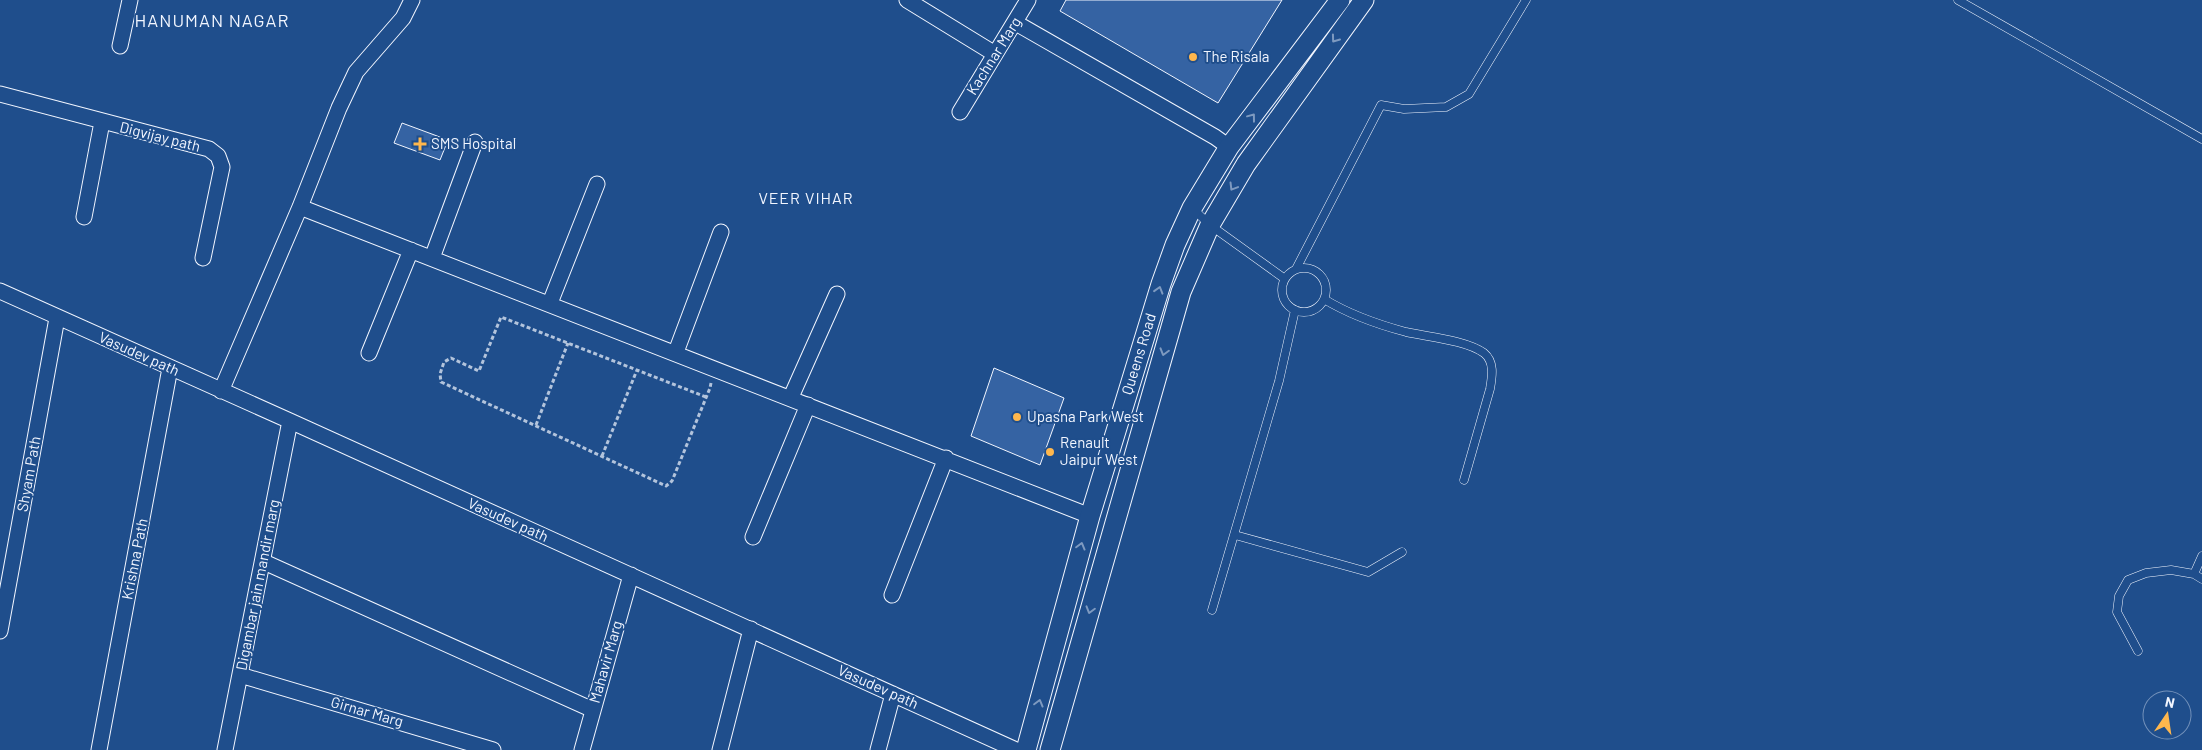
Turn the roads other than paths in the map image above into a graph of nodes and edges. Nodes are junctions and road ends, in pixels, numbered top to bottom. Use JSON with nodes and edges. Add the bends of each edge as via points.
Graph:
{"nodes":[{"id":1,"x":130,"y":0,"type":"edge"},
{"id":2,"x":412,"y":0,"type":"edge"},
{"id":3,"x":908,"y":0,"type":"edge"},
{"id":4,"x":1028,"y":0,"type":"edge"},
{"id":5,"x":1340,"y":0,"type":"edge"},
{"id":6,"x":1364,"y":0,"type":"edge"},
{"id":7,"x":1526,"y":0,"type":"edge"},
{"id":8,"x":1958,"y":0,"type":"edge"},
{"id":9,"x":1016,"y":23,"type":"junction"},
{"id":10,"x":120,"y":46,"type":"dead end"},
{"id":11,"x":995,"y":54,"type":"junction"},
{"id":12,"x":0,"y":94,"type":"edge"},
{"id":13,"x":960,"y":112,"type":"dead end"},
{"id":14,"x":102,"y":122,"type":"junction"},
{"id":15,"x":2202,"y":139,"type":"edge"},
{"id":16,"x":475,"y":142,"type":"dead end"},
{"id":17,"x":1229,"y":147,"type":"junction"},
{"id":18,"x":597,"y":184,"type":"dead end"},
{"id":19,"x":300,"y":207,"type":"junction"},
{"id":20,"x":1192,"y":208,"type":"junction"},
{"id":21,"x":84,"y":217,"type":"dead end"},
{"id":22,"x":1210,"y":225,"type":"junction"},
{"id":23,"x":721,"y":232,"type":"dead end"},
{"id":24,"x":411,"y":250,"type":"junction"},
{"id":25,"x":203,"y":258,"type":"dead end"},
{"id":26,"x":432,"y":258,"type":"junction"},
{"id":27,"x":1296,"y":269,"type":"junction"},
{"id":28,"x":1284,"y":279,"type":"junction"},
{"id":29,"x":0,"y":292,"type":"edge"},
{"id":30,"x":836,"y":294,"type":"dead end"},
{"id":31,"x":1324,"y":299,"type":"junction"},
{"id":32,"x":550,"y":303,"type":"junction"},
{"id":33,"x":1295,"y":310,"type":"junction"},
{"id":34,"x":57,"y":318,"type":"junction"},
{"id":35,"x":676,"y":352,"type":"junction"},
{"id":36,"x":369,"y":353,"type":"dead end"},
{"id":37,"x":170,"y":368,"type":"junction"},
{"id":38,"x":221,"y":391,"type":"junction"},
{"id":39,"x":791,"y":398,"type":"junction"},
{"id":40,"x":808,"y":405,"type":"junction"},
{"id":41,"x":290,"y":421,"type":"junction"},
{"id":42,"x":946,"y":458,"type":"junction"},
{"id":43,"x":1464,"y":480,"type":"dead end"},
{"id":44,"x":1090,"y":516,"type":"junction"},
{"id":45,"x":1235,"y":536,"type":"junction"},
{"id":46,"x":753,"y":537,"type":"dead end"},
{"id":47,"x":1402,"y":552,"type":"dead end"},
{"id":48,"x":2202,"y":556,"type":"edge"},
{"id":49,"x":264,"y":562,"type":"junction"},
{"id":50,"x":2194,"y":574,"type":"junction"},
{"id":51,"x":631,"y":575,"type":"junction"},
{"id":52,"x":2202,"y":579,"type":"edge"},
{"id":53,"x":892,"y":595,"type":"dead end"},
{"id":54,"x":1212,"y":610,"type":"dead end"},
{"id":55,"x":751,"y":629,"type":"junction"},
{"id":56,"x":0,"y":631,"type":"edge"},
{"id":57,"x":2138,"y":651,"type":"dead end"},
{"id":58,"x":240,"y":675,"type":"junction"},
{"id":59,"x":892,"y":694,"type":"junction"},
{"id":60,"x":593,"y":710,"type":"junction"},
{"id":61,"x":100,"y":750,"type":"edge"},
{"id":62,"x":225,"y":750,"type":"edge"},
{"id":63,"x":493,"y":750,"type":"edge"},
{"id":64,"x":582,"y":750,"type":"edge"},
{"id":65,"x":720,"y":750,"type":"edge"},
{"id":66,"x":878,"y":750,"type":"edge"},
{"id":67,"x":1016,"y":750,"type":"edge"},
{"id":68,"x":1026,"y":750,"type":"edge"},
{"id":69,"x":1050,"y":750,"type":"edge"}],
"edges":[{"from":1,"to":10,"type":"street"},
{"from":2,"to":19,"type":"street","via":[[402,18],[356,72],[338,108]]},
{"from":3,"to":11,"type":"street"},
{"from":4,"to":9,"type":"street","name":"Kachnar Marg"},
{"from":17,"to":5,"type":"street","name":"Queens Road","one_way":true},
{"from":6,"to":22,"type":"street","name":"Queens Road","one_way":true,"via":[[1246,164]]},
{"from":7,"to":27,"type":"lane","via":[[1469,94],[1446,107],[1404,109],[1381,105]]},
{"from":8,"to":15,"type":"lane"},
{"from":9,"to":11,"type":"street","name":"Kachnar Marg"},
{"from":9,"to":17,"type":"street"},
{"from":11,"to":13,"type":"street","name":"Kachnar Marg"},
{"from":12,"to":14,"type":"street","name":"Digvijay path"},
{"from":14,"to":21,"type":"street"},
{"from":14,"to":25,"type":"street","name":"Digvijay path","via":[[209,149],[218,156],[222,167]]},
{"from":16,"to":26,"type":"street"},
{"from":17,"to":20,"type":"street","name":"Queens Road"},
{"from":18,"to":32,"type":"street"},
{"from":19,"to":24,"type":"street"},
{"from":19,"to":38,"type":"street"},
{"from":20,"to":22,"type":"lane"},
{"from":44,"to":20,"type":"street","name":"Queens Road","one_way":true,"via":[[1161,284]]},
{"from":22,"to":28,"type":"lane"},
{"from":22,"to":69,"type":"street","name":"Queens Road","one_way":true,"via":[[1181,292]]},
{"from":23,"to":35,"type":"street"},
{"from":24,"to":26,"type":"street"},
{"from":24,"to":36,"type":"street"},
{"from":26,"to":32,"type":"street"},
{"from":27,"to":28,"type":"lane"},
{"from":27,"to":31,"type":"lane","via":[[1310,269],[1322,278],[1326,292]]},
{"from":28,"to":33,"type":"lane","via":[[1284,301]]},
{"from":29,"to":34,"type":"street","name":"Vasudev path"},
{"from":30,"to":39,"type":"street"},
{"from":31,"to":33,"type":"lane","via":[[1315,309]]},
{"from":31,"to":43,"type":"lane","via":[[1350,314],[1405,332],[1468,346],[1484,353],[1491,361],[1490,389]]},
{"from":32,"to":35,"type":"street"},
{"from":33,"to":45,"type":"lane","via":[[1279,381]]},
{"from":34,"to":37,"type":"street","name":"Vasudev path"},
{"from":34,"to":56,"type":"street","name":"Shyam Path"},
{"from":35,"to":39,"type":"street"},
{"from":37,"to":38,"type":"street","name":"Vasudev path"},
{"from":37,"to":61,"type":"street","name":"Krishna Path"},
{"from":38,"to":41,"type":"street","name":"Vasudev path"},
{"from":39,"to":40,"type":"street"},
{"from":40,"to":42,"type":"street"},
{"from":40,"to":46,"type":"street"},
{"from":41,"to":49,"type":"street","name":"Digambar jain mandir marg"},
{"from":41,"to":51,"type":"street","name":"Vasudev path"},
{"from":42,"to":44,"type":"street"},
{"from":42,"to":53,"type":"street"},
{"from":68,"to":44,"type":"street","name":"Queens Road","one_way":true},
{"from":45,"to":47,"type":"lane","via":[[1368,572]]},
{"from":45,"to":54,"type":"lane"},
{"from":48,"to":50,"type":"lane"},
{"from":49,"to":58,"type":"street","name":"Digambar jain mandir marg"},
{"from":49,"to":60,"type":"street"},
{"from":50,"to":52,"type":"lane"},
{"from":50,"to":57,"type":"lane","via":[[2171,570],[2146,572],[2128,580],[2119,596],[2117,612]]},
{"from":51,"to":55,"type":"street","name":"Vasudev path"},
{"from":51,"to":60,"type":"street","name":"Mahavir Marg"},
{"from":55,"to":59,"type":"street","name":"Vasudev path"},
{"from":55,"to":65,"type":"street"},
{"from":58,"to":62,"type":"street","name":"Digambar jain mandir marg"},
{"from":58,"to":63,"type":"street","name":"Girnar Marg"},
{"from":59,"to":66,"type":"street"},
{"from":59,"to":67,"type":"street","name":"Vasudev path"},
{"from":60,"to":64,"type":"street","name":"Mahavir Marg"}]}
